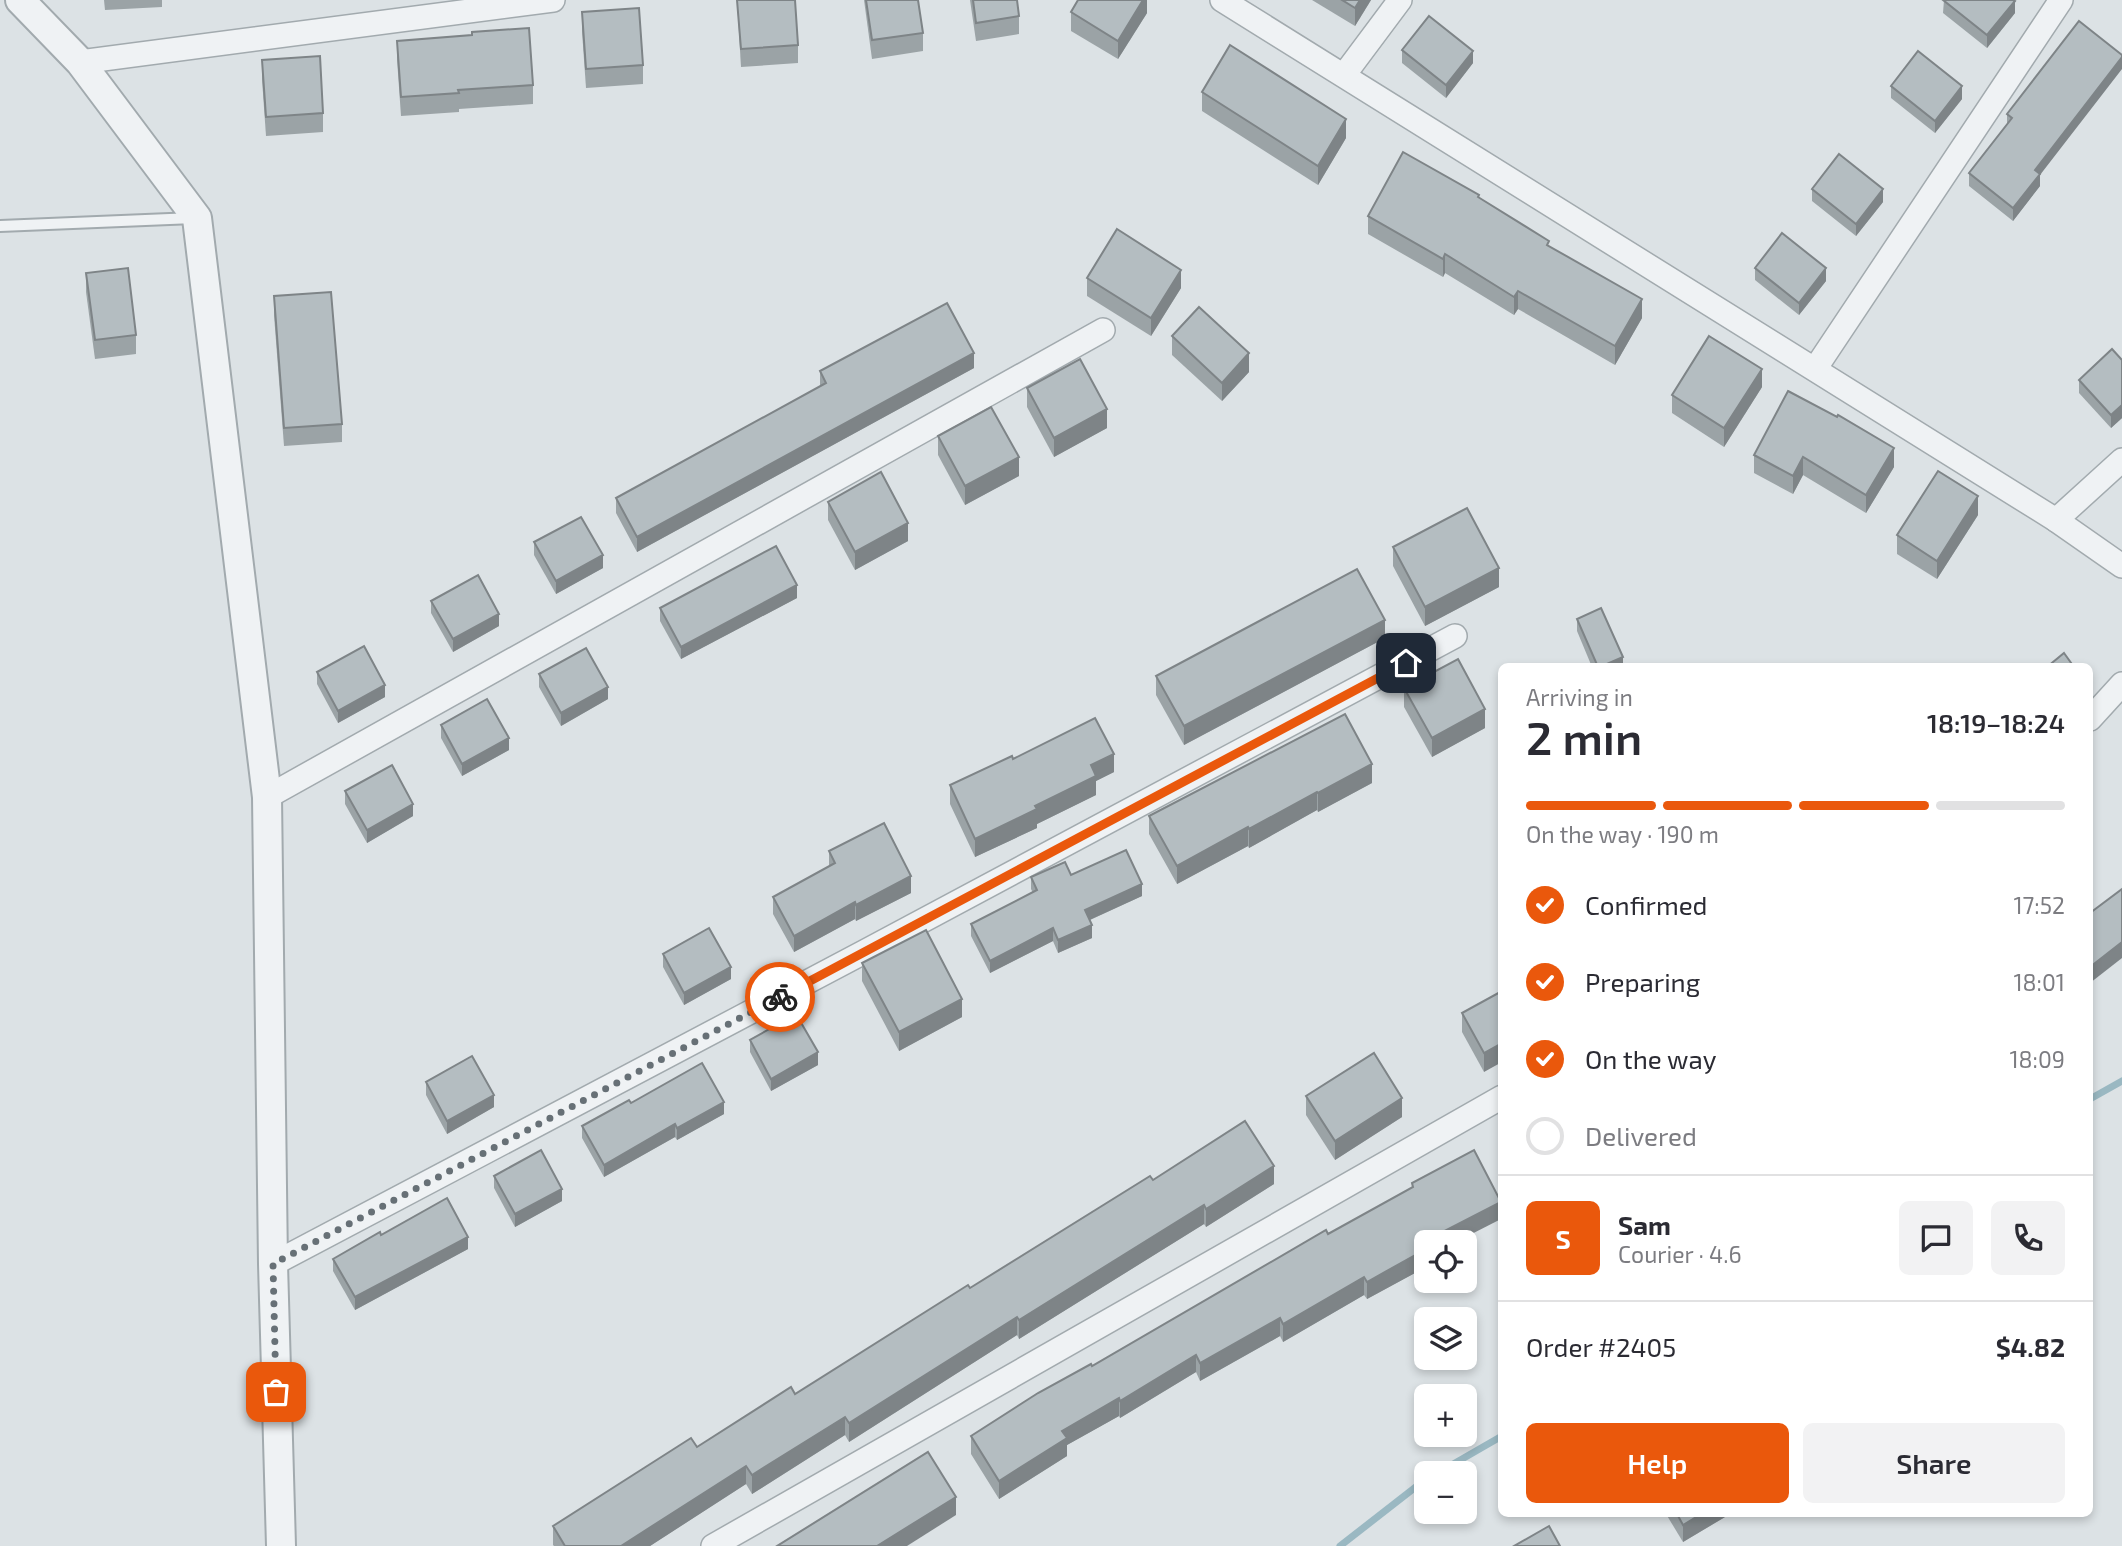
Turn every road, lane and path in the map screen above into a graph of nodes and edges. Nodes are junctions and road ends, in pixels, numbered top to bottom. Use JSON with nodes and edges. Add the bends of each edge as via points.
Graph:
{"nodes":[{"id":1,"x":20,"y":0,"type":"edge"},
{"id":2,"x":553,"y":0,"type":"edge"},
{"id":3,"x":1222,"y":0,"type":"edge"},
{"id":4,"x":1400,"y":0,"type":"edge"},
{"id":5,"x":2061,"y":0,"type":"edge"},
{"id":6,"x":80,"y":62,"type":"junction"},
{"id":7,"x":1344,"y":75,"type":"junction"},
{"id":8,"x":197,"y":218,"type":"junction"},
{"id":9,"x":0,"y":226,"type":"edge"},
{"id":10,"x":1103,"y":330,"type":"dead end"},
{"id":11,"x":1815,"y":369,"type":"junction"},
{"id":12,"x":2122,"y":460,"type":"edge"},
{"id":13,"x":2056,"y":520,"type":"junction"},
{"id":14,"x":2122,"y":566,"type":"edge"},
{"id":15,"x":1455,"y":636,"type":"dead end"},
{"id":16,"x":2122,"y":684,"type":"edge"},
{"id":17,"x":2093,"y":716,"type":"edge"},
{"id":18,"x":267,"y":797,"type":"junction"},
{"id":19,"x":1498,"y":1099,"type":"edge"},
{"id":20,"x":273,"y":1264,"type":"junction"},
{"id":21,"x":281,"y":1546,"type":"edge"},
{"id":22,"x":713,"y":1546,"type":"edge"}],
"edges":[{"from":1,"to":6,"type":"street"},
{"from":2,"to":6,"type":"street"},
{"from":3,"to":7,"type":"street"},
{"from":4,"to":7,"type":"street"},
{"from":5,"to":11,"type":"street"},
{"from":6,"to":8,"type":"street"},
{"from":7,"to":11,"type":"street"},
{"from":8,"to":9,"type":"lane"},
{"from":8,"to":18,"type":"street"},
{"from":10,"to":18,"type":"street"},
{"from":11,"to":13,"type":"street"},
{"from":12,"to":13,"type":"street"},
{"from":13,"to":14,"type":"street"},
{"from":15,"to":20,"type":"street"},
{"from":16,"to":17,"type":"street"},
{"from":18,"to":20,"type":"street"},
{"from":19,"to":22,"type":"street"},
{"from":20,"to":21,"type":"street"}]}
